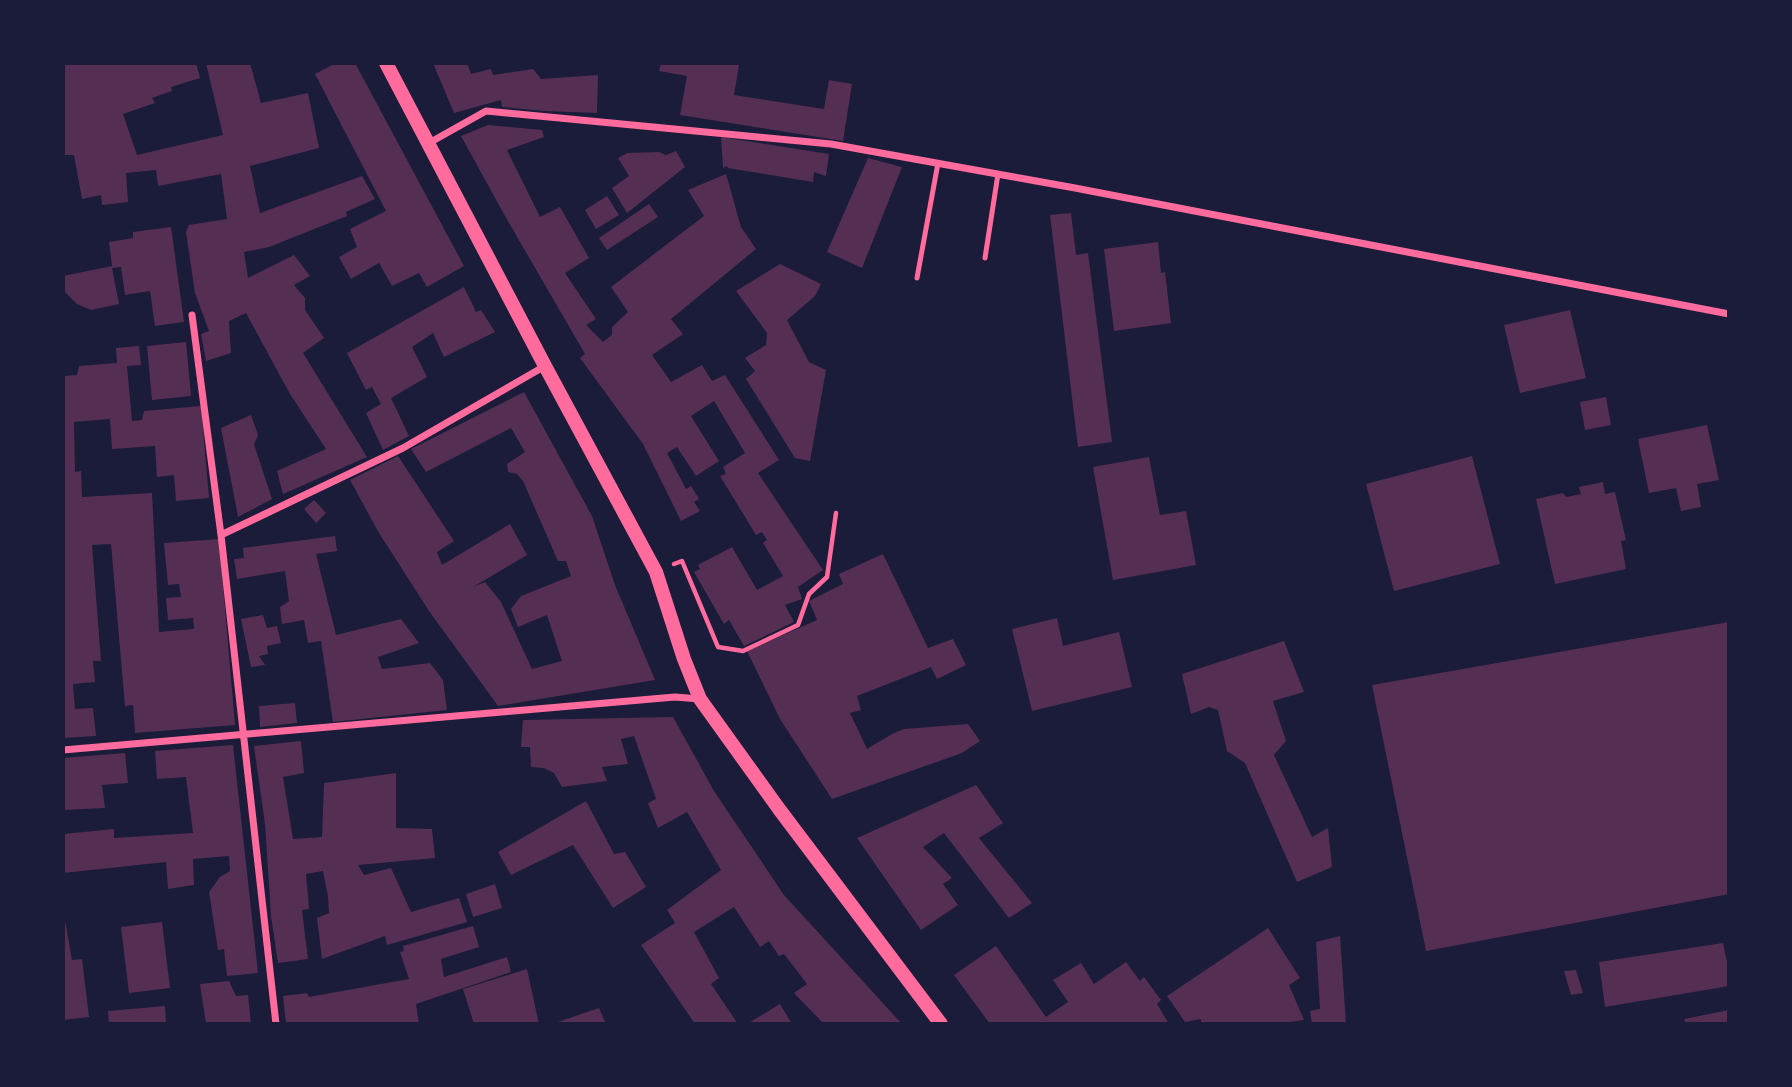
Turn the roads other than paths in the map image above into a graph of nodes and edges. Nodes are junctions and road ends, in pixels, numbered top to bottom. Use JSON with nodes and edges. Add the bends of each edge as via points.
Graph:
{"nodes":[{"id":1,"x":386,"y":63,"type":"edge"},
{"id":2,"x":429,"y":143,"type":"junction"},
{"id":3,"x":938,"y":163,"type":"junction"},
{"id":4,"x":998,"y":174,"type":"junction"},
{"id":5,"x":985,"y":258,"type":"dead end"},
{"id":6,"x":917,"y":278,"type":"dead end"},
{"id":7,"x":192,"y":314,"type":"dead end"},
{"id":8,"x":1729,"y":314,"type":"edge"},
{"id":9,"x":544,"y":366,"type":"junction"},
{"id":10,"x":221,"y":535,"type":"junction"},
{"id":11,"x":700,"y":699,"type":"junction"},
{"id":12,"x":245,"y":735,"type":"junction"},
{"id":13,"x":63,"y":750,"type":"edge"},
{"id":14,"x":276,"y":1024,"type":"edge"},
{"id":15,"x":941,"y":1024,"type":"edge"}],
"edges":[{"from":1,"to":2,"type":"main road"},
{"from":2,"to":3,"type":"street","via":[[486,111],[831,144]]},
{"from":2,"to":9,"type":"main road"},
{"from":3,"to":4,"type":"street"},
{"from":3,"to":6,"type":"lane"},
{"from":4,"to":5,"type":"lane"},
{"from":4,"to":8,"type":"street"},
{"from":7,"to":10,"type":"street"},
{"from":9,"to":10,"type":"street","via":[[403,448]]},
{"from":9,"to":11,"type":"main road","via":[[656,572]]},
{"from":10,"to":12,"type":"street"},
{"from":11,"to":12,"type":"street","via":[[675,697]]},
{"from":11,"to":15,"type":"main road"},
{"from":12,"to":13,"type":"street"},
{"from":12,"to":14,"type":"street"}]}
